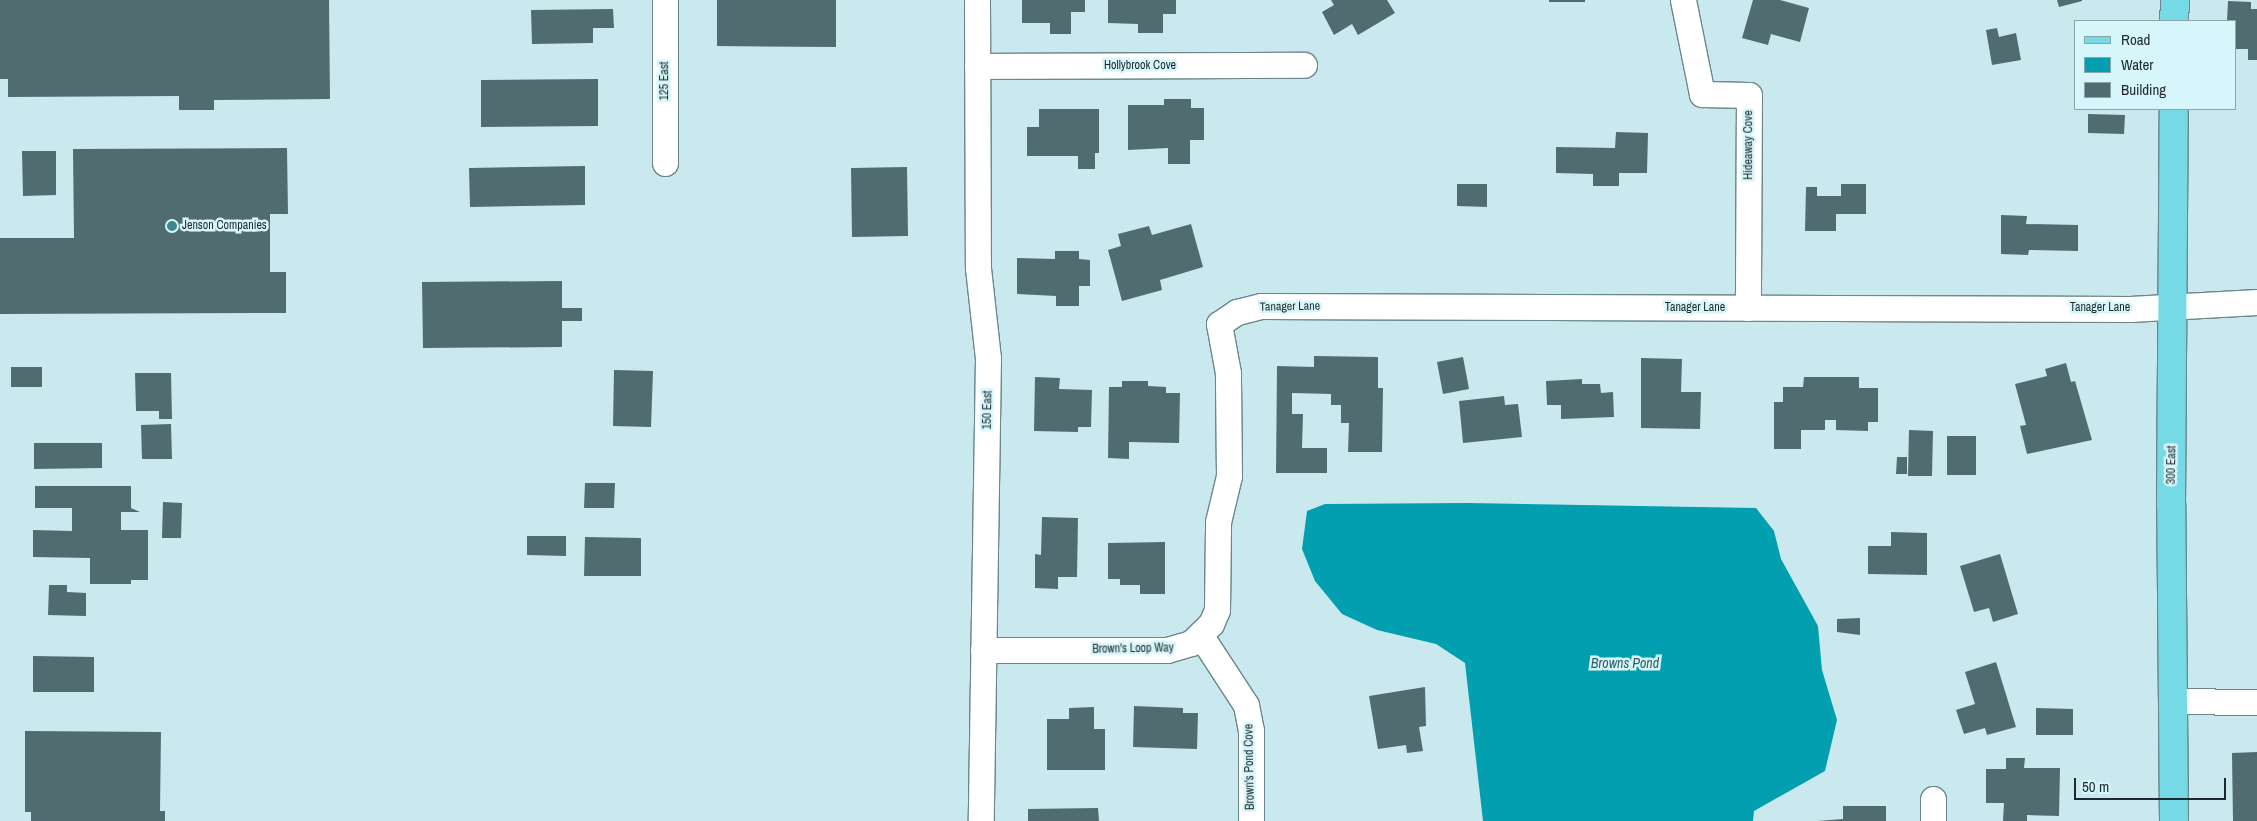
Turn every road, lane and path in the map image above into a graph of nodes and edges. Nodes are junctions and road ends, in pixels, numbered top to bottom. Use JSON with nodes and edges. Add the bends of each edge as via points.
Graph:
{"nodes":[{"id":1,"x":665,"y":0,"type":"edge"},
{"id":2,"x":977,"y":0,"type":"edge"},
{"id":3,"x":1684,"y":0,"type":"edge"},
{"id":4,"x":2175,"y":0,"type":"edge"},
{"id":5,"x":2174,"y":20,"type":"edge"},
{"id":6,"x":1304,"y":65,"type":"dead end"},
{"id":7,"x":977,"y":66,"type":"junction"},
{"id":8,"x":2174,"y":110,"type":"edge"},
{"id":9,"x":665,"y":163,"type":"dead end"},
{"id":10,"x":2257,"y":302,"type":"edge"},
{"id":11,"x":2175,"y":305,"type":"junction"},
{"id":12,"x":1748,"y":308,"type":"junction"},
{"id":13,"x":1219,"y":324,"type":"joint"},
{"id":14,"x":1201,"y":636,"type":"junction"},
{"id":15,"x":983,"y":650,"type":"junction"},
{"id":16,"x":2173,"y":701,"type":"junction"},
{"id":17,"x":2257,"y":702,"type":"edge"},
{"id":18,"x":981,"y":821,"type":"edge"},
{"id":19,"x":1251,"y":821,"type":"edge"},
{"id":20,"x":2174,"y":821,"type":"edge"}],
"edges":[{"from":1,"to":9,"type":"street","name":"125 East"},
{"from":2,"to":7,"type":"street","name":"150 East"},
{"from":3,"to":12,"type":"street","name":"Hideaway Cove","via":[[1702,94],[1749,95]]},
{"from":4,"to":5,"type":"main road"},
{"from":6,"to":7,"type":"street","name":"Hollybrook Cove"},
{"from":7,"to":15,"type":"street","name":"150 East","via":[[978,268],[988,358]]},
{"from":8,"to":11,"type":"main road","name":"300 East"},
{"from":10,"to":11,"type":"street","name":"Tanager Lane"},
{"from":11,"to":12,"type":"street","name":"Tanager Lane","via":[[2130,309]]},
{"from":11,"to":16,"type":"main road","name":"300 East","via":[[2171,504]]},
{"from":12,"to":13,"type":"street","name":"Tanager Lane","via":[[1261,306],[1237,312]]},
{"from":13,"to":14,"type":"street","name":"Brown's Loop Way","via":[[1228,373],[1228,476],[1217,538],[1217,610]]},
{"from":14,"to":15,"type":"street","name":"Brown's Loop Way","via":[[1180,648],[1167,650]]},
{"from":14,"to":19,"type":"street","name":"Brown's Pond Cove","via":[[1246,705],[1252,730]]},
{"from":15,"to":18,"type":"street","name":"150 East"},
{"from":16,"to":17,"type":"street"},
{"from":16,"to":20,"type":"main road","name":"300 East"}]}
